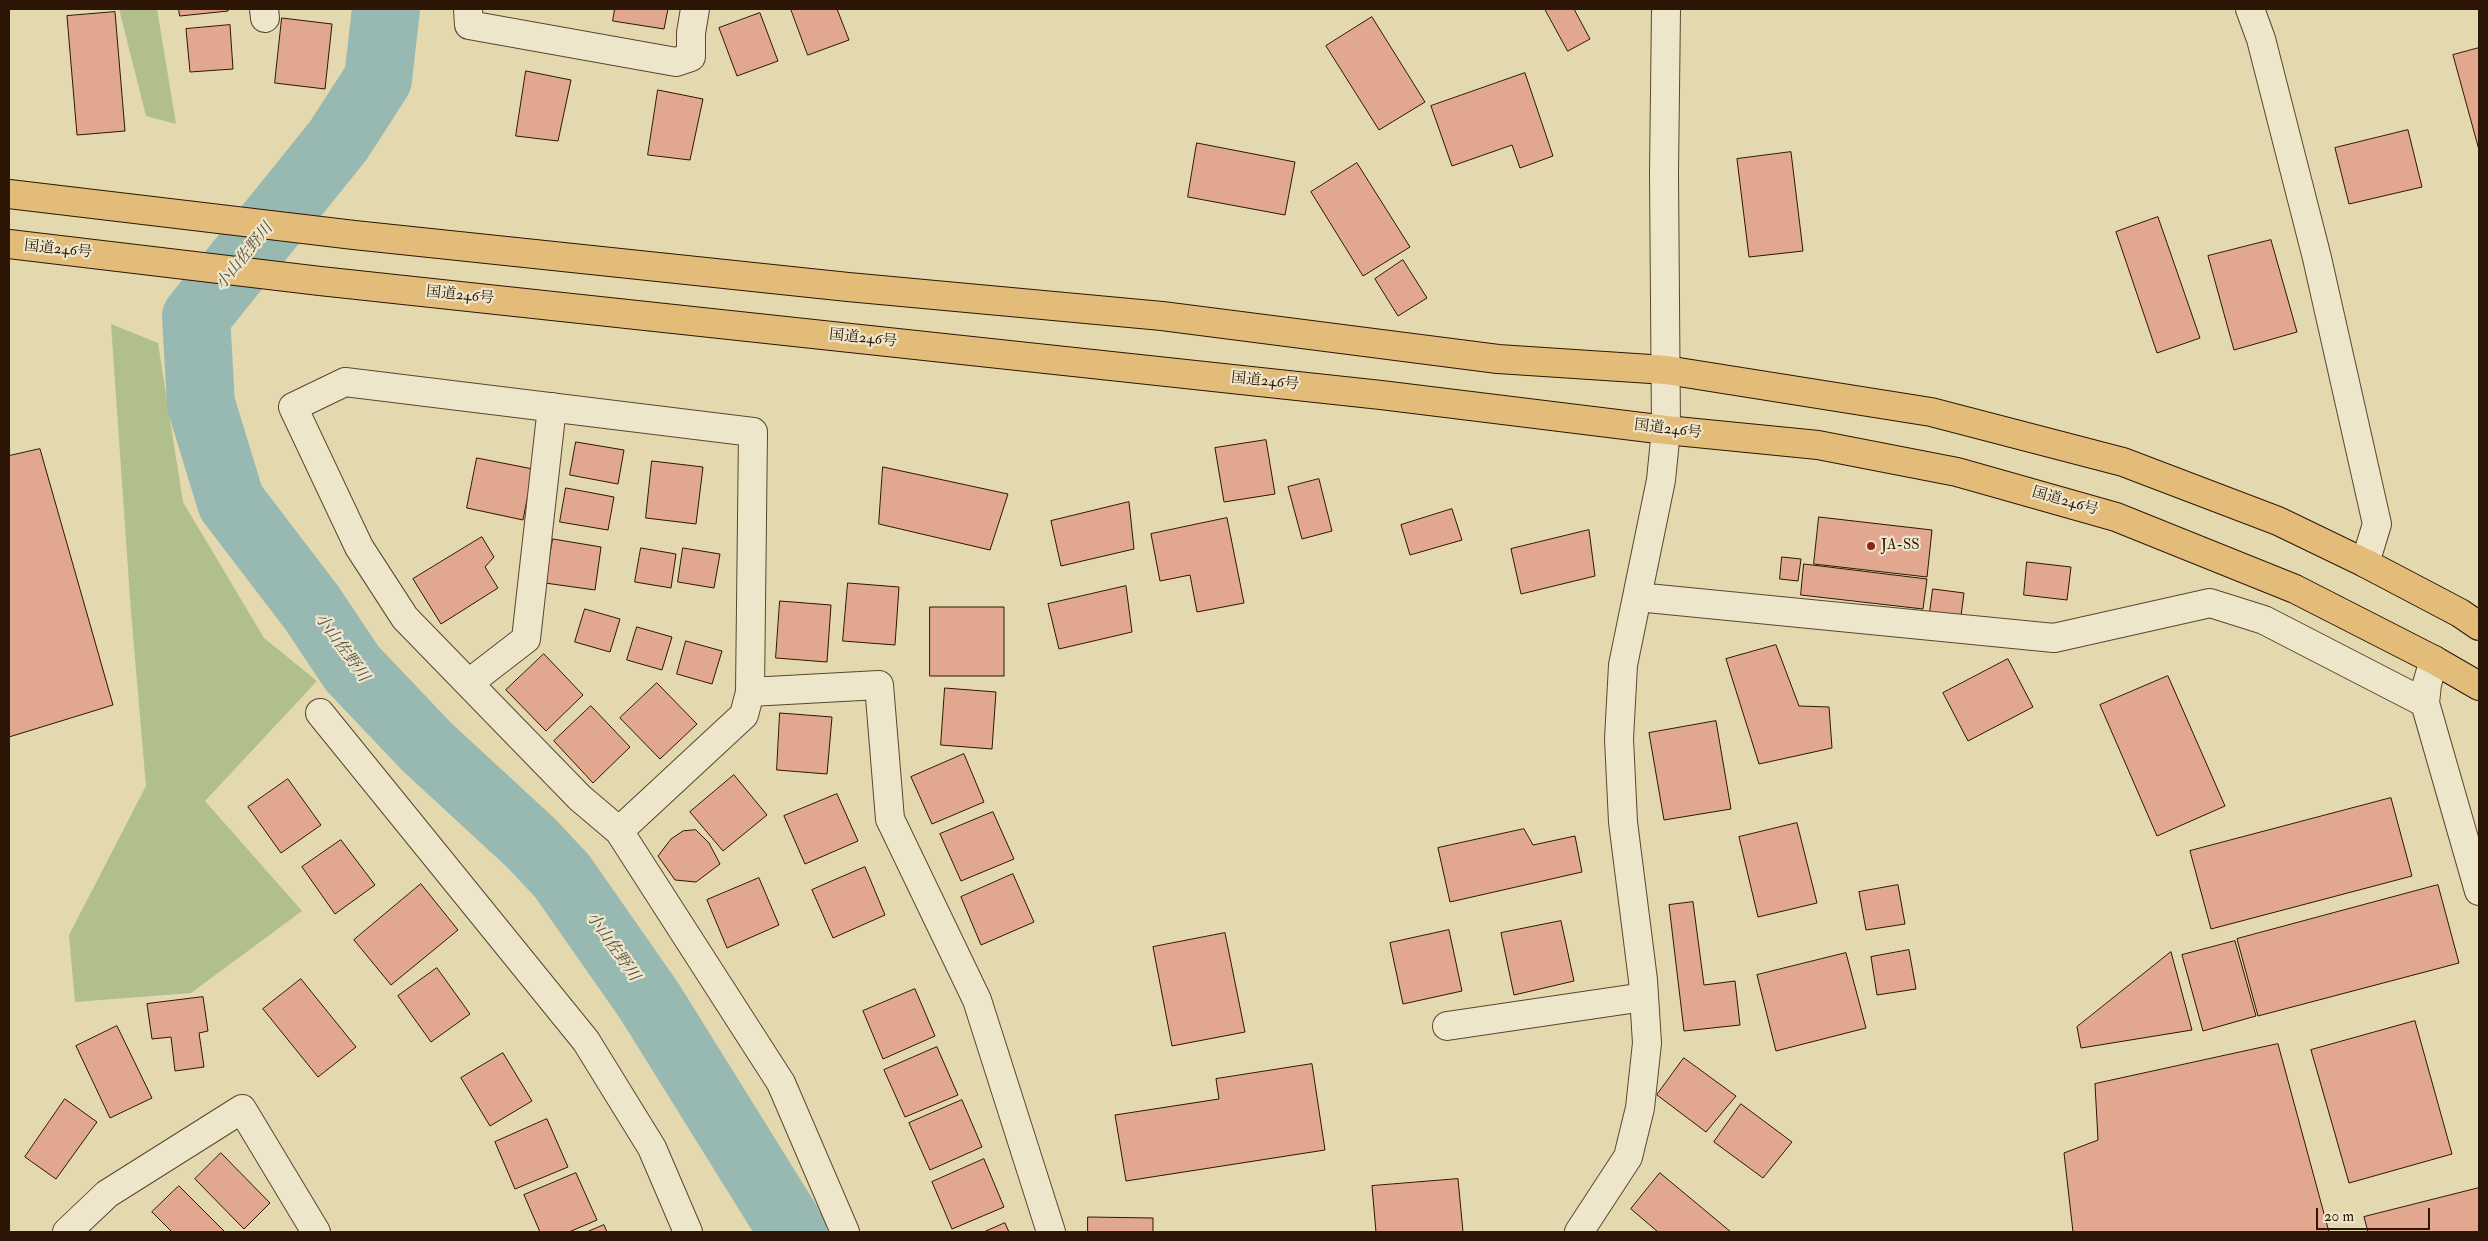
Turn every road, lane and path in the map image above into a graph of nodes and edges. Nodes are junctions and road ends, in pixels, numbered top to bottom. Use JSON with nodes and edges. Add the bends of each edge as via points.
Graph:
{"nodes":[{"id":1,"x":468,"y":9,"type":"edge"},
{"id":2,"x":695,"y":9,"type":"edge"},
{"id":3,"x":1666,"y":9,"type":"edge"},
{"id":4,"x":2250,"y":9,"type":"edge"},
{"id":5,"x":9,"y":194,"type":"edge"},
{"id":6,"x":9,"y":244,"type":"edge"},
{"id":7,"x":1666,"y":370,"type":"junction"},
{"id":8,"x":552,"y":407,"type":"junction"},
{"id":9,"x":1666,"y":430,"type":"junction"},
{"id":10,"x":2365,"y":563,"type":"junction"},
{"id":11,"x":1637,"y":597,"type":"junction"},
{"id":12,"x":2479,"y":626,"type":"edge"},
{"id":13,"x":2434,"y":660,"type":"junction"},
{"id":14,"x":469,"y":683,"type":"junction"},
{"id":15,"x":2479,"y":686,"type":"edge"},
{"id":16,"x":750,"y":692,"type":"junction"},
{"id":17,"x":2425,"y":703,"type":"junction"},
{"id":18,"x":320,"y":713,"type":"dead end"},
{"id":19,"x":619,"y":831,"type":"junction"},
{"id":20,"x":2479,"y":891,"type":"edge"},
{"id":21,"x":1644,"y":997,"type":"junction"},
{"id":22,"x":1447,"y":1026,"type":"dead end"},
{"id":23,"x":67,"y":1232,"type":"edge"},
{"id":24,"x":316,"y":1232,"type":"edge"},
{"id":25,"x":688,"y":1232,"type":"edge"},
{"id":26,"x":845,"y":1232,"type":"edge"},
{"id":27,"x":1051,"y":1232,"type":"edge"},
{"id":28,"x":1579,"y":1232,"type":"edge"}],
"edges":[{"from":1,"to":2,"type":"street","via":[[469,25],[676,62],[691,57]]},
{"from":3,"to":7,"type":"street"},
{"from":4,"to":10,"type":"street","via":[[2261,39],[2317,258],[2377,524]]},
{"from":5,"to":7,"type":"highway","via":[[354,235],[1162,316],[1498,360]]},
{"from":6,"to":9,"type":"highway","name":"国道246号","via":[[320,281],[1382,395]]},
{"from":7,"to":9,"type":"street"},
{"from":7,"to":10,"type":"highway","via":[[1931,412],[2123,462],[2278,521]]},
{"from":8,"to":14,"type":"street","via":[[526,639]]},
{"from":8,"to":14,"type":"street","via":[[345,382],[293,407],[364,555],[405,618]]},
{"from":8,"to":16,"type":"street","via":[[753,432]]},
{"from":9,"to":11,"type":"street","via":[[1661,480]]},
{"from":9,"to":13,"type":"highway","name":"国道246号","via":[[1818,445],[1855,452],[1957,472],[2116,517],[2295,590]]},
{"from":10,"to":12,"type":"highway"},
{"from":11,"to":17,"type":"street","via":[[2054,638],[2210,603],[2264,620]]},
{"from":11,"to":21,"type":"street","via":[[1624,665],[1619,739],[1623,822]]},
{"from":13,"to":15,"type":"highway","name":"国道246号"},
{"from":13,"to":17,"type":"street"},
{"from":14,"to":19,"type":"street","via":[[580,798]]},
{"from":16,"to":19,"type":"street","via":[[744,716]]},
{"from":16,"to":27,"type":"street","via":[[879,685],[890,819],[977,1000]]},
{"from":17,"to":20,"type":"street"},
{"from":18,"to":25,"type":"street","via":[[586,1041],[652,1148]]},
{"from":19,"to":26,"type":"street","via":[[781,1083]]},
{"from":21,"to":22,"type":"street"},
{"from":21,"to":28,"type":"street","via":[[1647,1043],[1640,1108],[1628,1157]]},
{"from":23,"to":24,"type":"street","via":[[107,1194],[242,1109]]}]}
